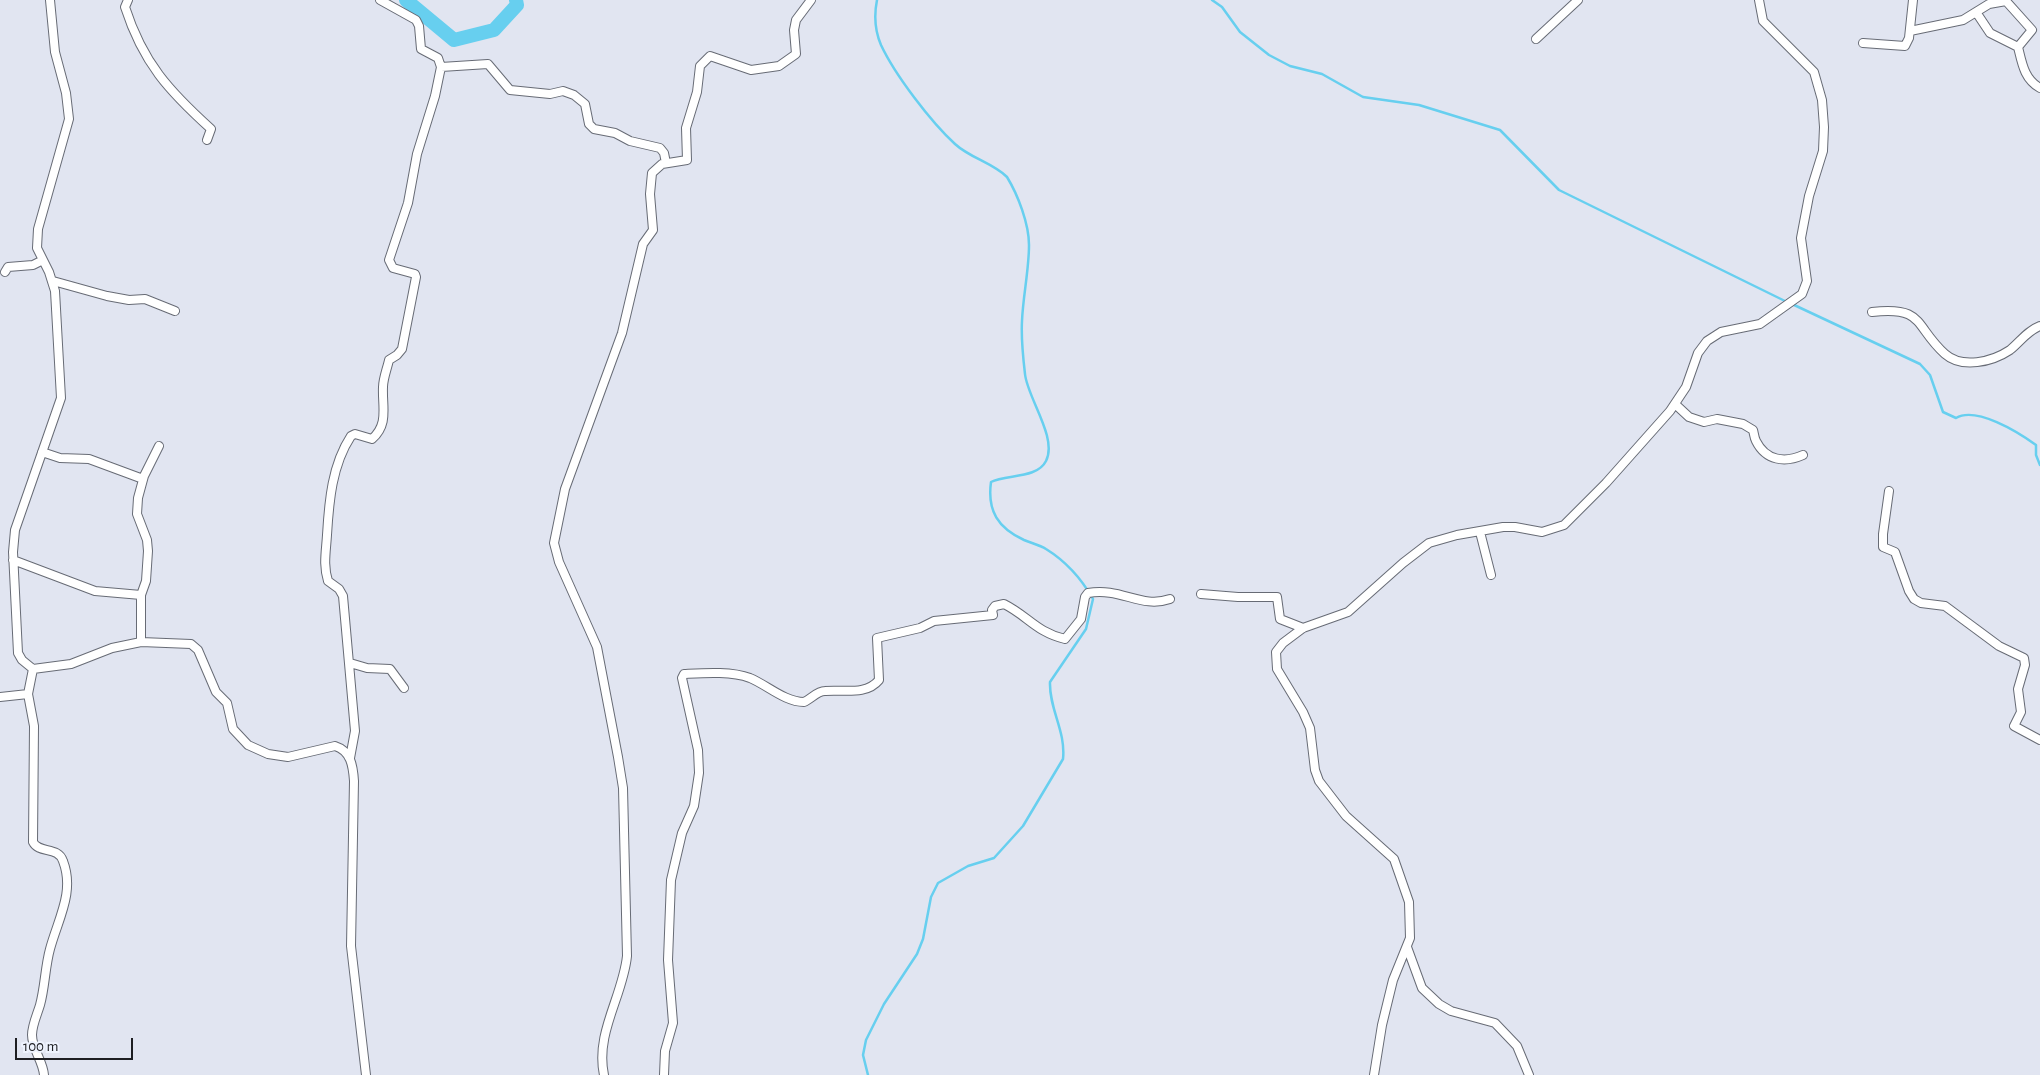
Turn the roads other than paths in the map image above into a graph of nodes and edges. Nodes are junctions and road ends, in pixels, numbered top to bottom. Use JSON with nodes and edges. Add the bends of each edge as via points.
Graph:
{"nodes":[{"id":1,"x":50,"y":0,"type":"edge"},
{"id":2,"x":128,"y":0,"type":"edge"},
{"id":3,"x":380,"y":0,"type":"edge"},
{"id":4,"x":812,"y":0,"type":"edge"},
{"id":5,"x":1578,"y":0,"type":"edge"},
{"id":6,"x":1759,"y":0,"type":"edge"},
{"id":7,"x":1913,"y":0,"type":"edge"},
{"id":8,"x":1976,"y":12,"type":"junction"},
{"id":9,"x":1910,"y":31,"type":"junction"},
{"id":10,"x":1536,"y":39,"type":"dead end"},
{"id":11,"x":1863,"y":43,"type":"dead end"},
{"id":12,"x":2018,"y":47,"type":"junction"},
{"id":13,"x":441,"y":67,"type":"junction"},
{"id":14,"x":2040,"y":88,"type":"edge"},
{"id":15,"x":207,"y":140,"type":"dead end"},
{"id":16,"x":666,"y":163,"type":"junction"},
{"id":17,"x":43,"y":260,"type":"junction"},
{"id":18,"x":5,"y":272,"type":"dead end"},
{"id":19,"x":53,"y":281,"type":"junction"},
{"id":20,"x":175,"y":310,"type":"dead end"},
{"id":21,"x":1872,"y":312,"type":"dead end"},
{"id":22,"x":2040,"y":326,"type":"edge"},
{"id":23,"x":1675,"y":404,"type":"junction"},
{"id":24,"x":159,"y":446,"type":"dead end"},
{"id":25,"x":42,"y":452,"type":"junction"},
{"id":26,"x":1804,"y":455,"type":"dead end"},
{"id":27,"x":143,"y":480,"type":"junction"},
{"id":28,"x":1889,"y":491,"type":"dead end"},
{"id":29,"x":1480,"y":532,"type":"junction"},
{"id":30,"x":13,"y":560,"type":"junction"},
{"id":31,"x":1491,"y":575,"type":"dead end"},
{"id":32,"x":1201,"y":594,"type":"dead end"},
{"id":33,"x":141,"y":595,"type":"junction"},
{"id":34,"x":1170,"y":600,"type":"dead end"},
{"id":35,"x":1303,"y":628,"type":"junction"},
{"id":36,"x":141,"y":642,"type":"junction"},
{"id":37,"x":350,"y":663,"type":"junction"},
{"id":38,"x":33,"y":669,"type":"junction"},
{"id":39,"x":404,"y":688,"type":"dead end"},
{"id":40,"x":28,"y":694,"type":"junction"},
{"id":41,"x":0,"y":697,"type":"edge"},
{"id":42,"x":2040,"y":740,"type":"edge"},
{"id":43,"x":350,"y":758,"type":"junction"},
{"id":44,"x":1407,"y":947,"type":"junction"},
{"id":45,"x":44,"y":1075,"type":"edge"},
{"id":46,"x":366,"y":1075,"type":"edge"},
{"id":47,"x":604,"y":1075,"type":"edge"},
{"id":48,"x":664,"y":1075,"type":"edge"},
{"id":49,"x":1374,"y":1075,"type":"edge"},
{"id":50,"x":1529,"y":1075,"type":"edge"}],
"edges":[{"from":1,"to":17,"type":"street","via":[[54,46],[69,119],[38,229],[36,245]]},
{"from":2,"to":15,"type":"street","via":[[125,5],[128,16],[146,58],[158,75],[211,129]]},
{"from":3,"to":13,"type":"street","via":[[416,20],[421,49],[438,58]]},
{"from":4,"to":16,"type":"street","via":[[796,20],[796,54],[780,65],[750,70],[711,56],[701,64],[698,92],[686,128],[687,160]]},
{"from":5,"to":10,"type":"street"},
{"from":6,"to":23,"type":"street","via":[[1763,21],[1816,74],[1823,111],[1823,151],[1808,196],[1801,238],[1806,284],[1802,294],[1760,324],[1721,332],[1707,340],[1698,353],[1686,388]]},
{"from":7,"to":9,"type":"street"},
{"from":8,"to":9,"type":"street","via":[[1963,20]]},
{"from":8,"to":12,"type":"street","via":[[1990,33]]},
{"from":8,"to":12,"type":"street","via":[[1997,1],[2008,2],[2032,30]]},
{"from":9,"to":11,"type":"street","via":[[1907,44],[1902,48]]},
{"from":12,"to":14,"type":"street","via":[[2025,74]]},
{"from":13,"to":16,"type":"street","via":[[488,64],[510,90],[547,94],[566,92],[585,104],[589,124],[594,129],[615,132],[630,141],[660,148]]},
{"from":13,"to":37,"type":"street","via":[[417,154],[408,203],[389,260],[391,267],[416,277],[402,349],[389,360],[383,385],[385,407],[382,428],[373,438],[351,436],[341,453],[330,493],[324,560],[328,581],[342,592]]},
{"from":16,"to":47,"type":"street","via":[[657,166],[652,173],[653,230],[642,248],[622,333],[570,472],[555,538],[559,562],[597,647],[623,788],[627,956],[601,1056]]},
{"from":17,"to":18,"type":"street","via":[[27,266],[8,267]]},
{"from":17,"to":19,"type":"street"},
{"from":19,"to":20,"type":"street","via":[[107,296],[144,299]]},
{"from":19,"to":25,"type":"street","via":[[61,398]]},
{"from":21,"to":22,"type":"street","via":[[1894,310],[1914,316],[1945,354],[1966,363],[1995,358]]},
{"from":23,"to":26,"type":"street","via":[[1689,417],[1704,422],[1717,419],[1748,427],[1754,431],[1755,439],[1765,454],[1780,460]]},
{"from":23,"to":29,"type":"street","via":[[1606,484],[1564,525],[1542,532],[1512,526]]},
{"from":24,"to":27,"type":"street"},
{"from":25,"to":27,"type":"street","via":[[60,458],[89,460]]},
{"from":25,"to":30,"type":"street","via":[[17,522]]},
{"from":27,"to":33,"type":"street","via":[[137,514],[148,551],[146,581]]},
{"from":28,"to":42,"type":"street","via":[[1883,547],[1894,552],[1910,595],[1919,602],[1945,606],[2001,648],[2024,658],[2018,689],[2021,712],[2015,727]]},
{"from":29,"to":31,"type":"street"},
{"from":29,"to":35,"type":"street","via":[[1429,543],[1348,612]]},
{"from":30,"to":33,"type":"street","via":[[95,591]]},
{"from":30,"to":38,"type":"street","via":[[18,650],[22,660]]},
{"from":32,"to":35,"type":"street","via":[[1277,597],[1280,619]]},
{"from":33,"to":36,"type":"street"},
{"from":34,"to":48,"type":"street","via":[[1154,603],[1108,591],[1088,593],[1081,619],[1065,639],[1040,630],[1004,604],[995,606],[993,615],[932,621],[920,628],[877,638],[878,680],[874,685],[842,692],[823,691],[804,702],[743,676],[716,672],[684,674],[682,678],[698,750],[699,773],[694,806],[680,840],[672,880],[668,960],[673,1023],[665,1051]]},
{"from":35,"to":44,"type":"street","via":[[1280,646],[1275,665],[1306,719],[1312,737],[1316,774],[1323,787],[1346,816],[1394,859],[1410,912],[1411,932]]},
{"from":36,"to":38,"type":"street","via":[[112,648],[71,664]]},
{"from":36,"to":43,"type":"street","via":[[191,644],[198,650],[216,692],[227,703],[233,729],[248,746],[288,757],[334,746]]},
{"from":37,"to":39,"type":"street","via":[[390,669]]},
{"from":37,"to":43,"type":"street","via":[[355,731]]},
{"from":38,"to":40,"type":"street"},
{"from":40,"to":41,"type":"street"},
{"from":40,"to":45,"type":"street","via":[[34,726],[33,842],[37,847],[61,856],[68,888],[50,947],[32,1034]]},
{"from":43,"to":46,"type":"street","via":[[354,781],[351,946]]},
{"from":44,"to":49,"type":"street","via":[[1393,980],[1383,1018]]},
{"from":44,"to":50,"type":"street","via":[[1422,988],[1451,1011],[1495,1023],[1516,1046]]}]}
